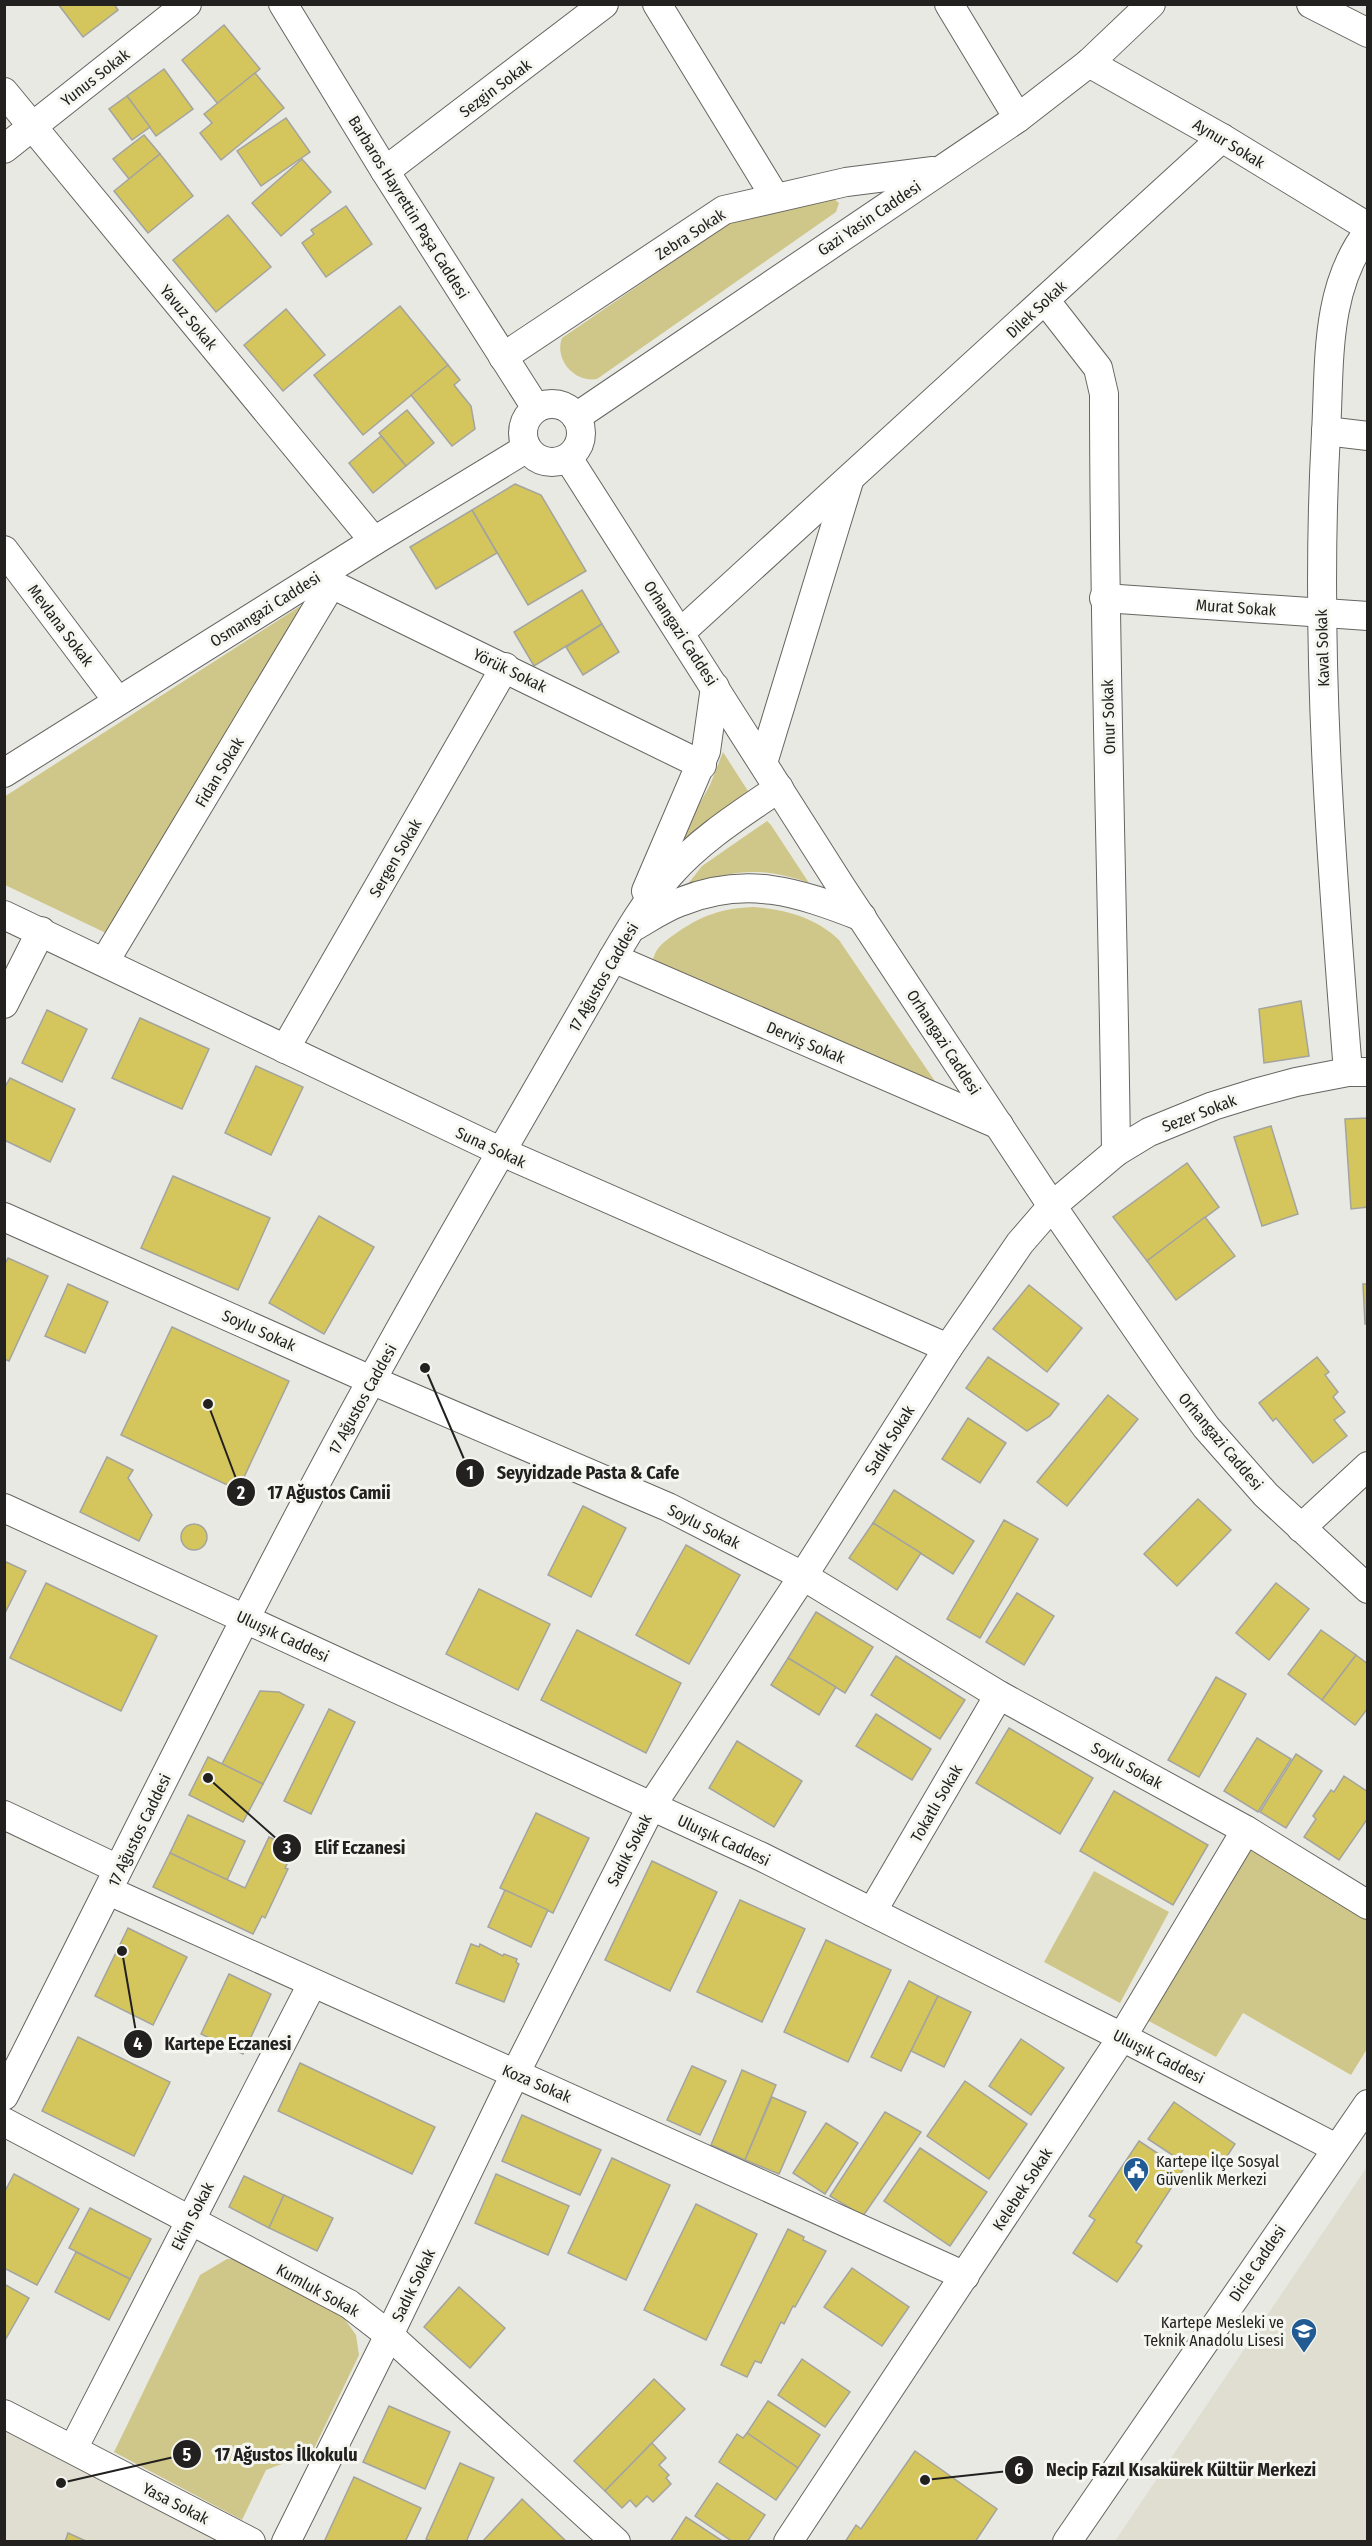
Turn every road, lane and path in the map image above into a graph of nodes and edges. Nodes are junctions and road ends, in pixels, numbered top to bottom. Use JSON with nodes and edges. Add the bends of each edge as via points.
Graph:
{"nodes":[{"id":1,"x":186,"y":4,"type":"edge"},
{"id":2,"x":283,"y":4,"type":"edge"},
{"id":3,"x":604,"y":4,"type":"edge"},
{"id":4,"x":657,"y":4,"type":"edge"},
{"id":5,"x":948,"y":4,"type":"edge"},
{"id":6,"x":1151,"y":4,"type":"edge"},
{"id":7,"x":1311,"y":4,"type":"edge"},
{"id":8,"x":1368,"y":33,"type":"edge"},
{"id":9,"x":1089,"y":63,"type":"junction"},
{"id":10,"x":4,"y":93,"type":"edge"},
{"id":11,"x":1018,"y":118,"type":"junction"},
{"id":12,"x":32,"y":127,"type":"junction"},
{"id":13,"x":1222,"y":138,"type":"junction"},
{"id":14,"x":4,"y":149,"type":"edge"},
{"id":15,"x":938,"y":170,"type":"junction"},
{"id":16,"x":385,"y":171,"type":"junction"},
{"id":17,"x":775,"y":197,"type":"junction"},
{"id":18,"x":1368,"y":229,"type":"edge"},
{"id":19,"x":1045,"y":300,"type":"junction"},
{"id":20,"x":503,"y":357,"type":"junction"},
{"id":21,"x":536,"y":408,"type":"junction"},
{"id":22,"x":576,"y":417,"type":"junction"},
{"id":23,"x":1326,"y":431,"type":"junction"},
{"id":24,"x":1368,"y":436,"type":"edge"},
{"id":25,"x":527,"y":448,"type":"junction"},
{"id":26,"x":568,"y":458,"type":"junction"},
{"id":27,"x":849,"y":480,"type":"junction"},
{"id":28,"x":374,"y":540,"type":"junction"},
{"id":29,"x":4,"y":550,"type":"edge"},
{"id":30,"x":324,"y":580,"type":"junction"},
{"id":31,"x":1104,"y":598,"type":"junction"},
{"id":32,"x":1320,"y":612,"type":"junction"},
{"id":33,"x":1368,"y":616,"type":"edge"},
{"id":34,"x":680,"y":633,"type":"junction"},
{"id":35,"x":505,"y":667,"type":"junction"},
{"id":36,"x":715,"y":687,"type":"junction"},
{"id":37,"x":117,"y":700,"type":"junction"},
{"id":38,"x":763,"y":763,"type":"junction"},
{"id":39,"x":702,"y":765,"type":"junction"},
{"id":40,"x":4,"y":773,"type":"edge"},
{"id":41,"x":779,"y":789,"type":"junction"},
{"id":42,"x":4,"y":915,"type":"edge"},
{"id":43,"x":862,"y":917,"type":"junction"},
{"id":44,"x":630,"y":929,"type":"junction"},
{"id":45,"x":41,"y":931,"type":"junction"},
{"id":46,"x":613,"y":958,"type":"junction"},
{"id":47,"x":105,"y":961,"type":"junction"},
{"id":48,"x":4,"y":1004,"type":"edge"},
{"id":49,"x":285,"y":1050,"type":"junction"},
{"id":50,"x":1358,"y":1072,"type":"edge"},
{"id":51,"x":999,"y":1125,"type":"junction"},
{"id":52,"x":502,"y":1152,"type":"junction"},
{"id":53,"x":1116,"y":1152,"type":"junction"},
{"id":54,"x":1053,"y":1206,"type":"junction"},
{"id":55,"x":4,"y":1217,"type":"edge"},
{"id":56,"x":948,"y":1348,"type":"junction"},
{"id":57,"x":371,"y":1380,"type":"junction"},
{"id":58,"x":1368,"y":1466,"type":"edge"},
{"id":59,"x":4,"y":1508,"type":"edge"},
{"id":60,"x":1301,"y":1528,"type":"junction"},
{"id":61,"x":803,"y":1576,"type":"junction"},
{"id":62,"x":1368,"y":1589,"type":"edge"},
{"id":63,"x":245,"y":1618,"type":"junction"},
{"id":64,"x":999,"y":1695,"type":"junction"},
{"id":65,"x":652,"y":1805,"type":"junction"},
{"id":66,"x":6,"y":1819,"type":"edge"},
{"id":67,"x":1246,"y":1830,"type":"junction"},
{"id":68,"x":114,"y":1880,"type":"junction"},
{"id":69,"x":1368,"y":1905,"type":"edge"},
{"id":70,"x":872,"y":1912,"type":"junction"},
{"id":71,"x":312,"y":1984,"type":"junction"},
{"id":72,"x":1122,"y":2037,"type":"junction"},
{"id":73,"x":515,"y":2074,"type":"junction"},
{"id":74,"x":4,"y":2096,"type":"edge"},
{"id":75,"x":1368,"y":2104,"type":"edge"},
{"id":76,"x":4,"y":2122,"type":"edge"},
{"id":77,"x":1335,"y":2148,"type":"junction"},
{"id":78,"x":190,"y":2221,"type":"junction"},
{"id":79,"x":965,"y":2276,"type":"junction"},
{"id":80,"x":389,"y":2335,"type":"junction"},
{"id":81,"x":4,"y":2414,"type":"edge"},
{"id":82,"x":73,"y":2449,"type":"junction"},
{"id":83,"x":251,"y":2541,"type":"edge"},
{"id":84,"x":286,"y":2541,"type":"edge"},
{"id":85,"x":616,"y":2541,"type":"edge"},
{"id":86,"x":788,"y":2541,"type":"edge"},
{"id":87,"x":1068,"y":2541,"type":"edge"}],
"edges":[{"from":1,"to":12,"type":"street","name":"Yunus Sokak"},
{"from":2,"to":16,"type":"street","name":"Barbaros Hayrettin Paşa Caddesi"},
{"from":3,"to":16,"type":"street","name":"Sezgin Sokak"},
{"from":4,"to":17,"type":"street"},
{"from":5,"to":11,"type":"street"},
{"from":6,"to":9,"type":"street","name":"Gazi Yasin Caddesi"},
{"from":7,"to":8,"type":"street"},
{"from":9,"to":11,"type":"street","name":"Gazi Yasin Caddesi"},
{"from":9,"to":13,"type":"street","name":"Aynur Sokak"},
{"from":10,"to":12,"type":"street","name":"Yavuz Sokak"},
{"from":11,"to":15,"type":"street","name":"Gazi Yasin Caddesi"},
{"from":12,"to":14,"type":"street","name":"Yunus Sokak"},
{"from":12,"to":28,"type":"street","name":"Yavuz Sokak"},
{"from":13,"to":18,"type":"street","name":"Aynur Sokak"},
{"from":13,"to":19,"type":"street","name":"Dilek Sokak"},
{"from":15,"to":17,"type":"street","name":"Zebra Sokak","via":[[846,182]]},
{"from":15,"to":22,"type":"street","name":"Gazi Yasin Caddesi"},
{"from":16,"to":20,"type":"street","name":"Barbaros Hayrettin Paşa Caddesi"},
{"from":17,"to":20,"type":"street","name":"Zebra Sokak","via":[[724,210]]},
{"from":18,"to":23,"type":"street","name":"Kaval Sokak","via":[[1351,257],[1337,295]]},
{"from":19,"to":27,"type":"street","name":"Dilek Sokak"},
{"from":19,"to":31,"type":"street","name":"Onur Sokak","via":[[1090,356],[1102,380]]},
{"from":20,"to":21,"type":"street","name":"Barbaros Hayrettin Paşa Caddesi"},
{"from":21,"to":22,"type":"street","via":[[553,404],[570,410]]},
{"from":21,"to":25,"type":"street","via":[[524,424]]},
{"from":22,"to":26,"type":"street","via":[[581,434],[579,444]]},
{"from":23,"to":24,"type":"street"},
{"from":23,"to":32,"type":"street","name":"Kaval Sokak"},
{"from":25,"to":26,"type":"street","via":[[538,459],[548,462]]},
{"from":25,"to":28,"type":"street","name":"Osmangazi Caddesi"},
{"from":26,"to":34,"type":"street","name":"Orhangazi Caddesi"},
{"from":27,"to":34,"type":"street","name":"Dilek Sokak"},
{"from":27,"to":38,"type":"street"},
{"from":28,"to":30,"type":"street","name":"Osmangazi Caddesi"},
{"from":29,"to":37,"type":"street","name":"Mevlana Sokak"},
{"from":30,"to":35,"type":"street","name":"Yörük Sokak"},
{"from":30,"to":37,"type":"street","name":"Osmangazi Caddesi"},
{"from":30,"to":47,"type":"street","name":"Fidan Sokak"},
{"from":31,"to":32,"type":"street","name":"Murat Sokak"},
{"from":31,"to":53,"type":"street","name":"Onur Sokak"},
{"from":32,"to":33,"type":"street","name":"Murat Sokak"},
{"from":32,"to":50,"type":"street","name":"Kaval Sokak","via":[[1330,847]]},
{"from":34,"to":36,"type":"street","name":"Orhangazi Caddesi"},
{"from":35,"to":39,"type":"street","name":"Yörük Sokak"},
{"from":35,"to":49,"type":"street","name":"Sergen Sokak"},
{"from":36,"to":38,"type":"street","name":"Orhangazi Caddesi"},
{"from":36,"to":39,"type":"street"},
{"from":37,"to":40,"type":"street","name":"Osmangazi Caddesi"},
{"from":38,"to":41,"type":"street","name":"Orhangazi Caddesi"},
{"from":39,"to":44,"type":"street"},
{"from":41,"to":43,"type":"street","name":"Orhangazi Caddesi"},
{"from":41,"to":44,"type":"street","name":"17 Ağustos Caddesi","via":[[689,855]]},
{"from":42,"to":45,"type":"street","name":"Suna Sokak"},
{"from":43,"to":44,"type":"street","via":[[808,896],[771,888],[739,887],[711,891],[678,903]]},
{"from":43,"to":51,"type":"street","name":"Orhangazi Caddesi"},
{"from":44,"to":46,"type":"street","name":"17 Ağustos Caddesi"},
{"from":45,"to":47,"type":"street","name":"Suna Sokak"},
{"from":45,"to":48,"type":"street"},
{"from":46,"to":51,"type":"street","name":"Derviş Sokak"},
{"from":46,"to":52,"type":"street","name":"17 Ağustos Caddesi"},
{"from":47,"to":49,"type":"street","name":"Suna Sokak"},
{"from":49,"to":52,"type":"street","name":"Suna Sokak"},
{"from":50,"to":53,"type":"street","name":"Sezer Sokak","via":[[1296,1082],[1213,1106],[1149,1132]]},
{"from":51,"to":54,"type":"street","name":"Orhangazi Caddesi"},
{"from":52,"to":56,"type":"street","name":"Suna Sokak"},
{"from":52,"to":57,"type":"street","name":"17 Ağustos Caddesi"},
{"from":53,"to":54,"type":"street","name":"Sezer Sokak"},
{"from":54,"to":56,"type":"street","name":"Sadık Sokak","via":[[1020,1243]]},
{"from":54,"to":60,"type":"street","name":"Orhangazi Caddesi","via":[[1206,1427]]},
{"from":55,"to":57,"type":"street","name":"Soylu Sokak"},
{"from":56,"to":61,"type":"street","name":"Sadık Sokak"},
{"from":57,"to":61,"type":"street","name":"Soylu Sokak","via":[[668,1508]]},
{"from":57,"to":63,"type":"street","name":"17 Ağustos Caddesi"},
{"from":58,"to":60,"type":"street"},
{"from":59,"to":63,"type":"street","name":"Uluışık Caddesi"},
{"from":60,"to":62,"type":"street","name":"Orhangazi Caddesi"},
{"from":61,"to":64,"type":"street","name":"Soylu Sokak"},
{"from":61,"to":65,"type":"street","name":"Sadık Sokak"},
{"from":63,"to":65,"type":"street","name":"Uluışık Caddesi"},
{"from":63,"to":68,"type":"street","name":"17 Ağustos Caddesi"},
{"from":64,"to":67,"type":"street","name":"Soylu Sokak"},
{"from":64,"to":70,"type":"street","name":"Tokatlı Sokak"},
{"from":65,"to":70,"type":"street","name":"Uluışık Caddesi"},
{"from":65,"to":73,"type":"street","name":"Sadık Sokak"},
{"from":66,"to":68,"type":"street","name":"Koza Sokak"},
{"from":67,"to":69,"type":"street","name":"Soylu Sokak"},
{"from":67,"to":72,"type":"street","name":"Kelebek Sokak"},
{"from":68,"to":71,"type":"street","name":"Koza Sokak"},
{"from":68,"to":74,"type":"street","name":"17 Ağustos Caddesi"},
{"from":70,"to":72,"type":"street","name":"Uluışık Caddesi"},
{"from":71,"to":73,"type":"street","name":"Koza Sokak"},
{"from":71,"to":78,"type":"street","name":"Ekim Sokak"},
{"from":72,"to":77,"type":"street","name":"Uluışık Caddesi"},
{"from":72,"to":79,"type":"street","name":"Kelebek Sokak"},
{"from":73,"to":79,"type":"street","name":"Koza Sokak"},
{"from":73,"to":80,"type":"street","name":"Sadık Sokak"},
{"from":75,"to":77,"type":"street","name":"Dicle Caddesi"},
{"from":76,"to":78,"type":"street","name":"Kumluk Sokak"},
{"from":77,"to":87,"type":"street","name":"Dicle Caddesi"},
{"from":78,"to":80,"type":"street","name":"Kumluk Sokak","via":[[350,2304]]},
{"from":78,"to":82,"type":"street","name":"Ekim Sokak"},
{"from":79,"to":86,"type":"street","name":"Kelebek Sokak"},
{"from":80,"to":84,"type":"street","name":"Sadık Sokak"},
{"from":80,"to":85,"type":"street","name":"Kumluk Sokak"},
{"from":81,"to":82,"type":"street","name":"Yasa Sokak"},
{"from":82,"to":83,"type":"street","name":"Yasa Sokak"}]}
